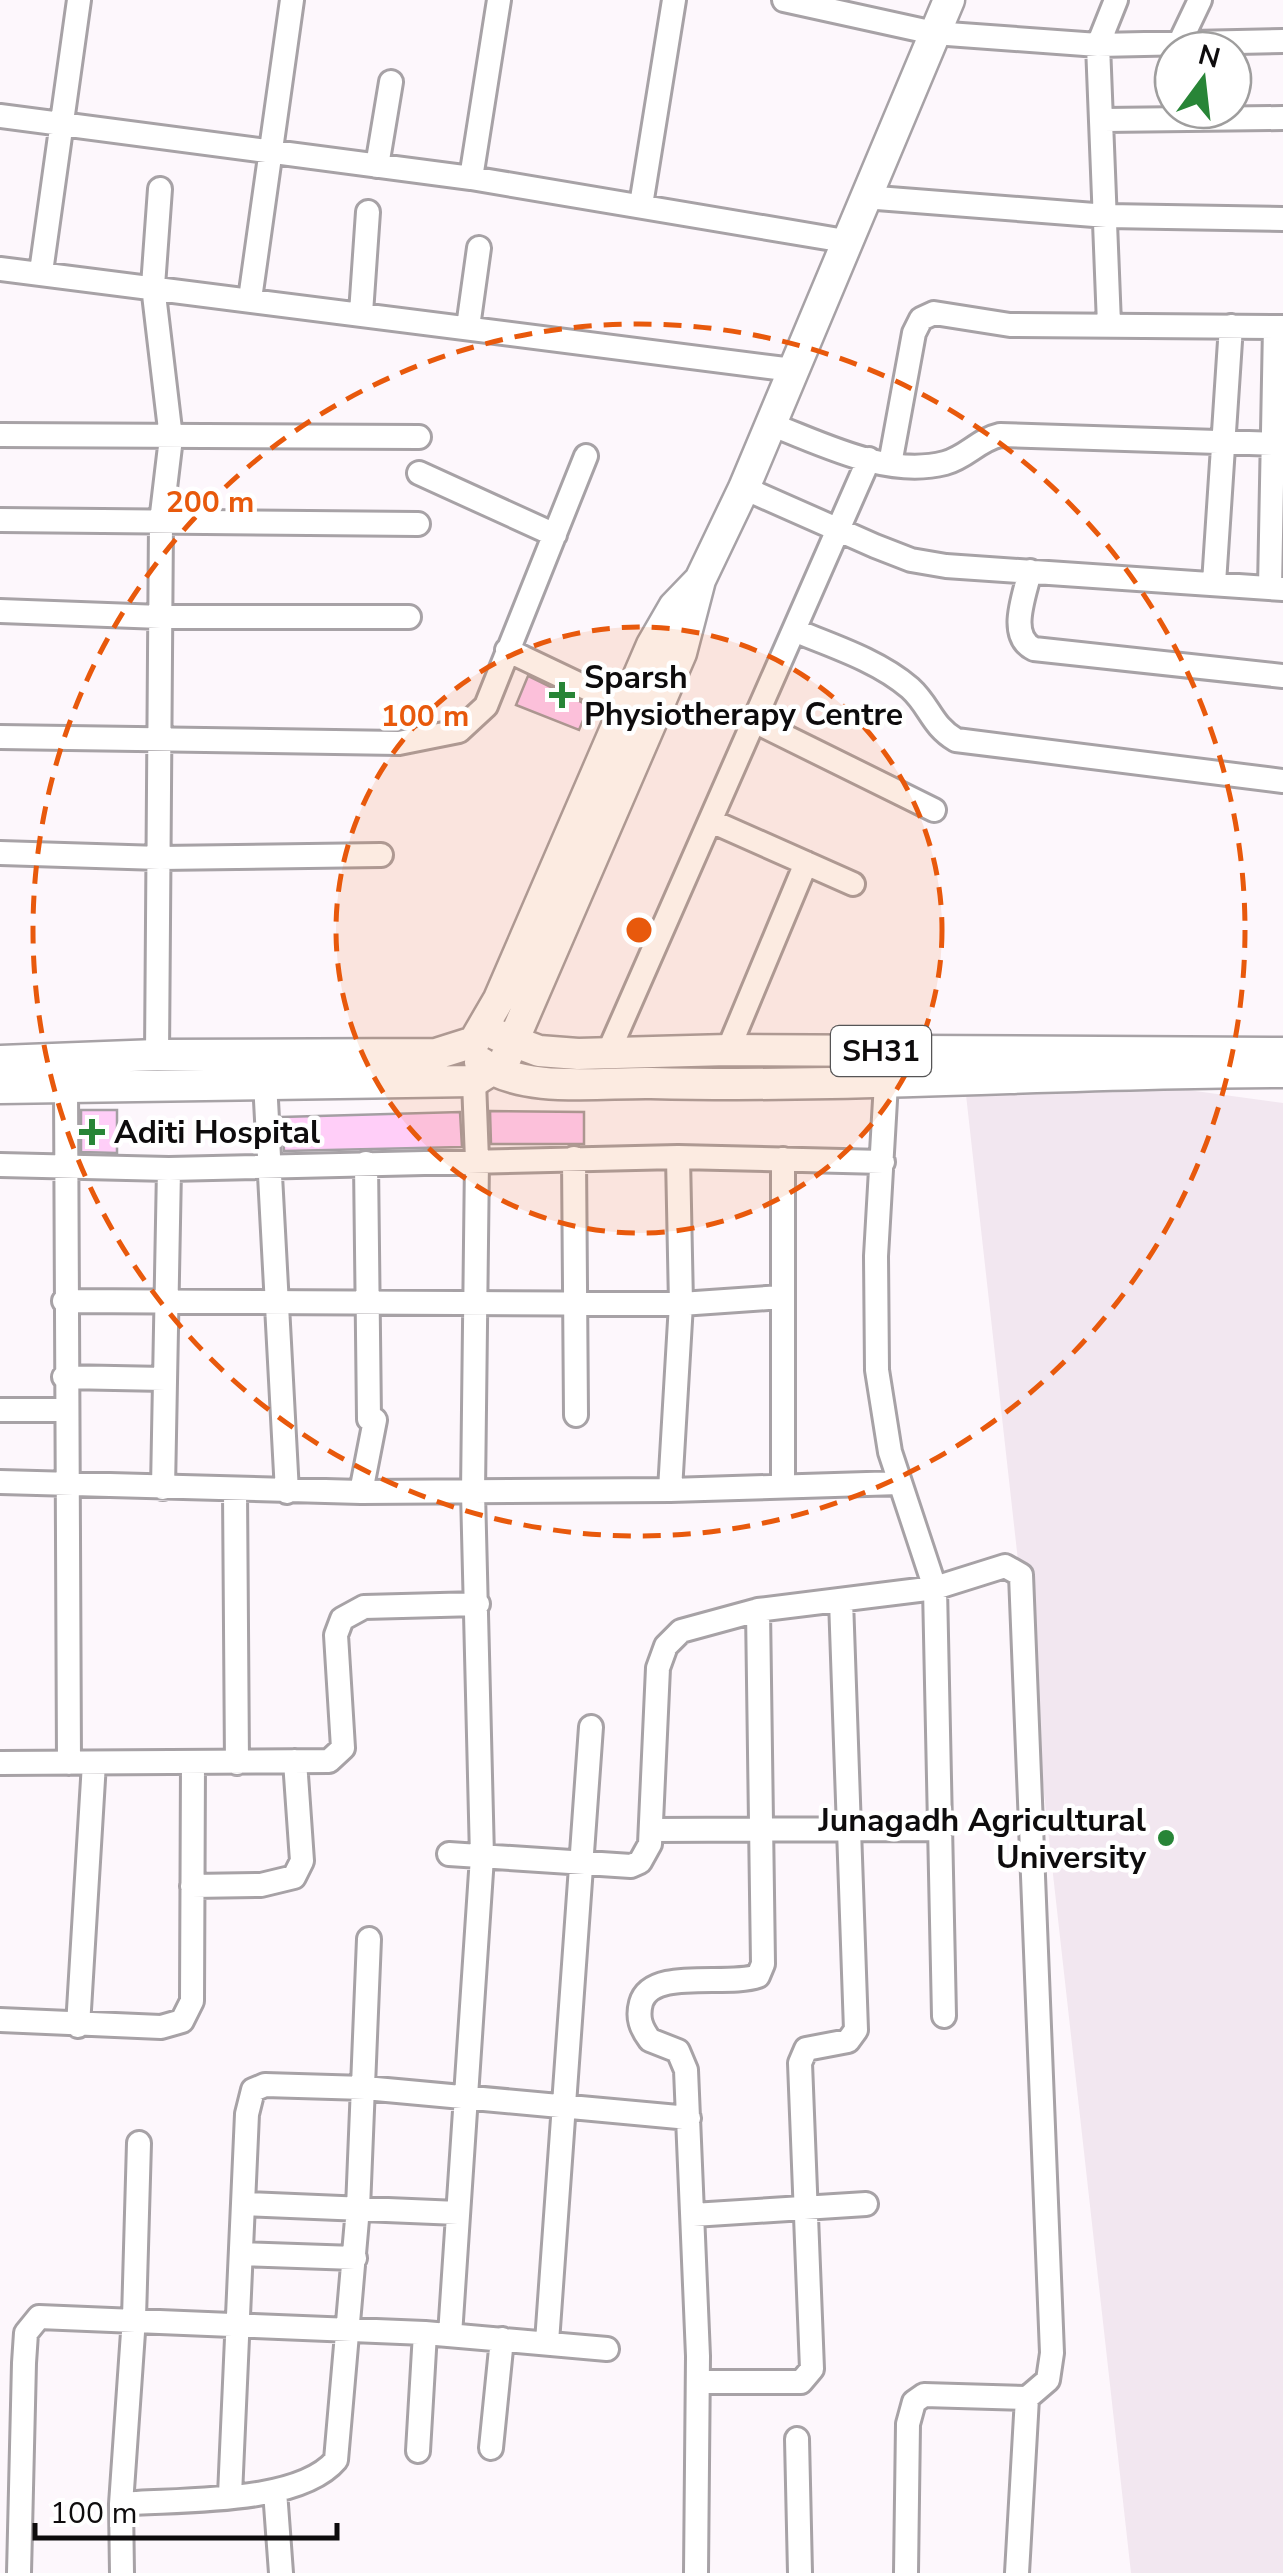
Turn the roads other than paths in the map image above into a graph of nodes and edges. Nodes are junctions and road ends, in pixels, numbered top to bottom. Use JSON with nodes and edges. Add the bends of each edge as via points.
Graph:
{"nodes":[{"id":1,"x":79,"y":0,"type":"edge"},
{"id":2,"x":292,"y":0,"type":"edge"},
{"id":3,"x":499,"y":0,"type":"edge"},
{"id":4,"x":674,"y":0,"type":"edge"},
{"id":5,"x":784,"y":0,"type":"edge"},
{"id":6,"x":950,"y":0,"type":"edge"},
{"id":7,"x":1116,"y":0,"type":"edge"},
{"id":8,"x":1200,"y":0,"type":"edge"},
{"id":9,"x":1186,"y":30,"type":"edge"},
{"id":10,"x":934,"y":33,"type":"junction"},
{"id":11,"x":1282,"y":36,"type":"edge"},
{"id":12,"x":1253,"y":38,"type":"edge"},
{"id":13,"x":1153,"y":43,"type":"edge"},
{"id":14,"x":1098,"y":45,"type":"junction"},
{"id":15,"x":391,"y":82,"type":"dead end"},
{"id":16,"x":0,"y":116,"type":"edge"},
{"id":17,"x":1283,"y":118,"type":"edge"},
{"id":18,"x":1104,"y":120,"type":"junction"},
{"id":19,"x":62,"y":123,"type":"junction"},
{"id":20,"x":270,"y":153,"type":"junction"},
{"id":21,"x":377,"y":166,"type":"junction"},
{"id":22,"x":471,"y":178,"type":"junction"},
{"id":23,"x":160,"y":190,"type":"dead end"},
{"id":24,"x":864,"y":197,"type":"junction"},
{"id":25,"x":641,"y":205,"type":"junction"},
{"id":26,"x":368,"y":212,"type":"dead end"},
{"id":27,"x":1106,"y":216,"type":"junction"},
{"id":28,"x":1283,"y":220,"type":"edge"},
{"id":29,"x":845,"y":240,"type":"junction"},
{"id":30,"x":479,"y":248,"type":"dead end"},
{"id":31,"x":0,"y":270,"type":"edge"},
{"id":32,"x":40,"y":272,"type":"junction"},
{"id":33,"x":154,"y":286,"type":"junction"},
{"id":34,"x":250,"y":299,"type":"junction"},
{"id":35,"x":361,"y":313,"type":"junction"},
{"id":36,"x":1109,"y":324,"type":"junction"},
{"id":37,"x":1231,"y":326,"type":"junction"},
{"id":38,"x":468,"y":327,"type":"junction"},
{"id":39,"x":1279,"y":327,"type":"edge"},
{"id":40,"x":793,"y":370,"type":"junction"},
{"id":41,"x":770,"y":424,"type":"junction"},
{"id":42,"x":0,"y":435,"type":"edge"},
{"id":43,"x":419,"y":437,"type":"dead end"},
{"id":44,"x":170,"y":438,"type":"junction"},
{"id":45,"x":1223,"y":442,"type":"junction"},
{"id":46,"x":1278,"y":444,"type":"edge"},
{"id":47,"x":586,"y":456,"type":"dead end"},
{"id":48,"x":879,"y":462,"type":"junction"},
{"id":49,"x":419,"y":474,"type":"dead end"},
{"id":50,"x":744,"y":488,"type":"junction"},
{"id":51,"x":0,"y":520,"type":"edge"},
{"id":52,"x":162,"y":522,"type":"junction"},
{"id":53,"x":418,"y":524,"type":"dead end"},
{"id":54,"x":836,"y":530,"type":"junction"},
{"id":55,"x":555,"y":535,"type":"junction"},
{"id":56,"x":1030,"y":571,"type":"junction"},
{"id":57,"x":1214,"y":582,"type":"junction"},
{"id":58,"x":1276,"y":589,"type":"edge"},
{"id":59,"x":0,"y":611,"type":"edge"},
{"id":60,"x":160,"y":617,"type":"junction"},
{"id":61,"x":409,"y":617,"type":"dead end"},
{"id":62,"x":796,"y":631,"type":"junction"},
{"id":63,"x":507,"y":650,"type":"junction"},
{"id":64,"x":1283,"y":676,"type":"edge"},
{"id":65,"x":639,"y":713,"type":"junction"},
{"id":66,"x":754,"y":720,"type":"junction"},
{"id":67,"x":0,"y":737,"type":"edge"},
{"id":68,"x":160,"y":740,"type":"junction"},
{"id":69,"x":1283,"y":781,"type":"edge"},
{"id":70,"x":934,"y":810,"type":"dead end"},
{"id":71,"x":711,"y":821,"type":"junction"},
{"id":72,"x":0,"y":854,"type":"edge"},
{"id":73,"x":381,"y":855,"type":"dead end"},
{"id":74,"x":160,"y":858,"type":"junction"},
{"id":75,"x":806,"y":863,"type":"junction"},
{"id":76,"x":852,"y":884,"type":"dead end"},
{"id":77,"x":485,"y":1028,"type":"junction"},
{"id":78,"x":514,"y":1045,"type":"junction"},
{"id":79,"x":461,"y":1048,"type":"junction"},
{"id":80,"x":728,"y":1050,"type":"junction"},
{"id":81,"x":608,"y":1053,"type":"junction"},
{"id":82,"x":1283,"y":1053,"type":"edge"},
{"id":83,"x":157,"y":1055,"type":"junction"},
{"id":84,"x":0,"y":1061,"type":"edge"},
{"id":85,"x":1283,"y":1072,"type":"edge"},
{"id":86,"x":483,"y":1076,"type":"junction"},
{"id":87,"x":264,"y":1082,"type":"junction"},
{"id":88,"x":886,"y":1083,"type":"junction"},
{"id":89,"x":66,"y":1087,"type":"junction"},
{"id":90,"x":0,"y":1088,"type":"edge"},
{"id":91,"x":574,"y":1158,"type":"junction"},
{"id":92,"x":678,"y":1158,"type":"junction"},
{"id":93,"x":783,"y":1159,"type":"junction"},
{"id":94,"x":478,"y":1160,"type":"junction"},
{"id":95,"x":882,"y":1162,"type":"junction"},
{"id":96,"x":366,"y":1164,"type":"junction"},
{"id":97,"x":0,"y":1165,"type":"edge"},
{"id":98,"x":269,"y":1166,"type":"junction"},
{"id":99,"x":64,"y":1168,"type":"junction"},
{"id":100,"x":169,"y":1169,"type":"junction"},
{"id":101,"x":782,"y":1297,"type":"junction"},
{"id":102,"x":165,"y":1300,"type":"junction"},
{"id":103,"x":472,"y":1300,"type":"junction"},
{"id":104,"x":574,"y":1300,"type":"junction"},
{"id":105,"x":64,"y":1301,"type":"junction"},
{"id":106,"x":275,"y":1301,"type":"junction"},
{"id":107,"x":367,"y":1302,"type":"junction"},
{"id":108,"x":680,"y":1304,"type":"junction"},
{"id":109,"x":64,"y":1377,"type":"junction"},
{"id":110,"x":165,"y":1379,"type":"junction"},
{"id":111,"x":0,"y":1410,"type":"edge"},
{"id":112,"x":64,"y":1410,"type":"junction"},
{"id":113,"x":576,"y":1416,"type":"dead end"},
{"id":114,"x":0,"y":1482,"type":"edge"},
{"id":115,"x":64,"y":1483,"type":"junction"},
{"id":116,"x":899,"y":1483,"type":"junction"},
{"id":117,"x":783,"y":1486,"type":"junction"},
{"id":118,"x":163,"y":1488,"type":"junction"},
{"id":119,"x":670,"y":1490,"type":"junction"},
{"id":120,"x":236,"y":1491,"type":"junction"},
{"id":121,"x":287,"y":1492,"type":"junction"},
{"id":122,"x":361,"y":1492,"type":"junction"},
{"id":123,"x":472,"y":1492,"type":"junction"},
{"id":124,"x":934,"y":1582,"type":"junction"},
{"id":125,"x":842,"y":1600,"type":"junction"},
{"id":126,"x":478,"y":1604,"type":"junction"},
{"id":127,"x":758,"y":1610,"type":"junction"},
{"id":128,"x":591,"y":1726,"type":"dead end"},
{"id":129,"x":294,"y":1761,"type":"junction"},
{"id":130,"x":0,"y":1763,"type":"edge"},
{"id":131,"x":68,"y":1763,"type":"junction"},
{"id":132,"x":94,"y":1763,"type":"junction"},
{"id":133,"x":193,"y":1763,"type":"junction"},
{"id":134,"x":237,"y":1763,"type":"junction"},
{"id":135,"x":942,"y":1828,"type":"junction"},
{"id":136,"x":761,"y":1829,"type":"junction"},
{"id":137,"x":652,"y":1830,"type":"junction"},
{"id":138,"x":852,"y":1830,"type":"junction"},
{"id":139,"x":449,"y":1854,"type":"dead end"},
{"id":140,"x":482,"y":1857,"type":"junction"},
{"id":141,"x":582,"y":1864,"type":"junction"},
{"id":142,"x":192,"y":1886,"type":"junction"},
{"id":143,"x":369,"y":1939,"type":"dead end"},
{"id":144,"x":944,"y":2016,"type":"dead end"},
{"id":145,"x":0,"y":2020,"type":"edge"},
{"id":146,"x":78,"y":2026,"type":"junction"},
{"id":147,"x":365,"y":2088,"type":"junction"},
{"id":148,"x":465,"y":2098,"type":"junction"},
{"id":149,"x":563,"y":2107,"type":"junction"},
{"id":150,"x":689,"y":2118,"type":"junction"},
{"id":151,"x":139,"y":2143,"type":"dead end"},
{"id":152,"x":245,"y":2204,"type":"junction"},
{"id":153,"x":866,"y":2204,"type":"dead end"},
{"id":154,"x":808,"y":2207,"type":"junction"},
{"id":155,"x":358,"y":2208,"type":"junction"},
{"id":156,"x":458,"y":2212,"type":"junction"},
{"id":157,"x":693,"y":2215,"type":"junction"},
{"id":158,"x":242,"y":2254,"type":"junction"},
{"id":159,"x":355,"y":2258,"type":"junction"},
{"id":160,"x":134,"y":2318,"type":"junction"},
{"id":161,"x":237,"y":2324,"type":"junction"},
{"id":162,"x":350,"y":2330,"type":"junction"},
{"id":163,"x":425,"y":2333,"type":"junction"},
{"id":164,"x":450,"y":2334,"type":"junction"},
{"id":165,"x":502,"y":2339,"type":"junction"},
{"id":166,"x":548,"y":2342,"type":"junction"},
{"id":167,"x":607,"y":2349,"type":"dead end"},
{"id":168,"x":12,"y":2363,"type":"edge"},
{"id":169,"x":698,"y":2382,"type":"junction"},
{"id":170,"x":1027,"y":2398,"type":"junction"},
{"id":171,"x":797,"y":2439,"type":"dead end"},
{"id":172,"x":490,"y":2448,"type":"dead end"},
{"id":173,"x":418,"y":2451,"type":"dead end"},
{"id":174,"x":275,"y":2491,"type":"junction"},
{"id":175,"x":230,"y":2494,"type":"junction"},
{"id":176,"x":120,"y":2504,"type":"junction"},
{"id":177,"x":19,"y":2573,"type":"edge"},
{"id":178,"x":122,"y":2573,"type":"edge"},
{"id":179,"x":282,"y":2573,"type":"edge"},
{"id":180,"x":696,"y":2573,"type":"edge"},
{"id":181,"x":800,"y":2573,"type":"edge"},
{"id":182,"x":906,"y":2573,"type":"edge"},
{"id":183,"x":1017,"y":2573,"type":"edge"}],
"edges":[{"from":1,"to":19,"type":"street"},
{"from":2,"to":20,"type":"street"},
{"from":3,"to":22,"type":"street"},
{"from":4,"to":25,"type":"street"},
{"from":5,"to":10,"type":"street"},
{"from":6,"to":10,"type":"main road"},
{"from":7,"to":14,"type":"street"},
{"from":8,"to":9,"type":"street"},
{"from":10,"to":14,"type":"street"},
{"from":10,"to":24,"type":"main road"},
{"from":11,"to":12,"type":"street"},
{"from":13,"to":14,"type":"street"},
{"from":14,"to":18,"type":"street"},
{"from":15,"to":21,"type":"street"},
{"from":16,"to":19,"type":"street"},
{"from":17,"to":18,"type":"street"},
{"from":18,"to":27,"type":"street"},
{"from":19,"to":20,"type":"street"},
{"from":19,"to":32,"type":"street"},
{"from":20,"to":21,"type":"street"},
{"from":20,"to":34,"type":"street"},
{"from":21,"to":22,"type":"street"},
{"from":22,"to":25,"type":"street"},
{"from":23,"to":33,"type":"street"},
{"from":24,"to":27,"type":"street"},
{"from":24,"to":29,"type":"main road"},
{"from":25,"to":29,"type":"street"},
{"from":26,"to":35,"type":"street"},
{"from":27,"to":28,"type":"street"},
{"from":27,"to":36,"type":"street"},
{"from":29,"to":40,"type":"main road"},
{"from":30,"to":38,"type":"street"},
{"from":31,"to":32,"type":"street"},
{"from":32,"to":33,"type":"street"},
{"from":33,"to":34,"type":"street"},
{"from":33,"to":44,"type":"street"},
{"from":34,"to":35,"type":"street"},
{"from":35,"to":38,"type":"street"},
{"from":36,"to":37,"type":"street"},
{"from":36,"to":48,"type":"street","via":[[1010,325],[949,314],[920,320]]},
{"from":37,"to":39,"type":"street"},
{"from":37,"to":45,"type":"street"},
{"from":38,"to":40,"type":"street"},
{"from":39,"to":46,"type":"street"},
{"from":40,"to":41,"type":"main road"},
{"from":41,"to":48,"type":"street"},
{"from":41,"to":50,"type":"main road"},
{"from":42,"to":44,"type":"street"},
{"from":43,"to":44,"type":"street"},
{"from":44,"to":52,"type":"street"},
{"from":45,"to":46,"type":"street"},
{"from":45,"to":48,"type":"street","via":[[1000,435],[943,463]]},
{"from":45,"to":57,"type":"street"},
{"from":46,"to":58,"type":"street"},
{"from":47,"to":55,"type":"street"},
{"from":48,"to":54,"type":"street"},
{"from":49,"to":55,"type":"street"},
{"from":50,"to":54,"type":"street"},
{"from":50,"to":65,"type":"main road","via":[[700,580],[681,654]]},
{"from":51,"to":52,"type":"street"},
{"from":52,"to":53,"type":"street"},
{"from":52,"to":60,"type":"street"},
{"from":54,"to":56,"type":"street","via":[[910,560]]},
{"from":54,"to":62,"type":"street"},
{"from":55,"to":63,"type":"street"},
{"from":56,"to":57,"type":"street"},
{"from":56,"to":64,"type":"street","via":[[1019,634],[1034,649]]},
{"from":57,"to":58,"type":"street"},
{"from":59,"to":60,"type":"street"},
{"from":60,"to":61,"type":"street"},
{"from":60,"to":68,"type":"street"},
{"from":62,"to":66,"type":"street"},
{"from":62,"to":69,"type":"street","via":[[910,688],[937,728],[956,740]]},
{"from":63,"to":65,"type":"street"},
{"from":63,"to":68,"type":"street","via":[[486,706],[459,731],[361,746]]},
{"from":65,"to":77,"type":"main road"},
{"from":65,"to":78,"type":"main road"},
{"from":66,"to":70,"type":"street"},
{"from":66,"to":71,"type":"street"},
{"from":67,"to":68,"type":"street"},
{"from":68,"to":74,"type":"street"},
{"from":71,"to":75,"type":"street"},
{"from":71,"to":81,"type":"street"},
{"from":72,"to":74,"type":"street"},
{"from":73,"to":74,"type":"street"},
{"from":74,"to":83,"type":"street"},
{"from":75,"to":76,"type":"street"},
{"from":75,"to":80,"type":"street"},
{"from":77,"to":78,"type":"main road","number":"SH31"},
{"from":77,"to":79,"type":"main road"},
{"from":78,"to":81,"type":"main road","number":"SH31"},
{"from":78,"to":86,"type":"main road"},
{"from":79,"to":83,"type":"main road","via":[[436,1054]]},
{"from":79,"to":86,"type":"main road"},
{"from":80,"to":81,"type":"main road","number":"SH31"},
{"from":80,"to":82,"type":"main road","number":"SH31"},
{"from":83,"to":84,"type":"main road"},
{"from":85,"to":88,"type":"main road"},
{"from":86,"to":87,"type":"main road"},
{"from":86,"to":88,"type":"main road","via":[[758,1086]]},
{"from":86,"to":94,"type":"street"},
{"from":87,"to":89,"type":"main road"},
{"from":87,"to":98,"type":"street"},
{"from":88,"to":95,"type":"street"},
{"from":89,"to":90,"type":"main road"},
{"from":89,"to":99,"type":"street"},
{"from":91,"to":92,"type":"street"},
{"from":91,"to":94,"type":"street"},
{"from":91,"to":104,"type":"street"},
{"from":92,"to":93,"type":"street"},
{"from":92,"to":108,"type":"street"},
{"from":93,"to":95,"type":"street"},
{"from":93,"to":101,"type":"street"},
{"from":94,"to":96,"type":"street"},
{"from":94,"to":103,"type":"street"},
{"from":95,"to":116,"type":"street","via":[[877,1370]]},
{"from":96,"to":98,"type":"street"},
{"from":96,"to":107,"type":"street"},
{"from":97,"to":99,"type":"street"},
{"from":98,"to":100,"type":"street"},
{"from":98,"to":106,"type":"street"},
{"from":99,"to":100,"type":"street"},
{"from":99,"to":105,"type":"street"},
{"from":100,"to":102,"type":"street"},
{"from":101,"to":108,"type":"street"},
{"from":101,"to":117,"type":"street"},
{"from":102,"to":105,"type":"street"},
{"from":102,"to":106,"type":"street"},
{"from":102,"to":110,"type":"street"},
{"from":103,"to":104,"type":"street"},
{"from":103,"to":107,"type":"street"},
{"from":103,"to":123,"type":"street"},
{"from":104,"to":108,"type":"street"},
{"from":104,"to":113,"type":"street"},
{"from":105,"to":109,"type":"street"},
{"from":106,"to":107,"type":"street"},
{"from":106,"to":121,"type":"street"},
{"from":107,"to":122,"type":"street","via":[[372,1419]]},
{"from":108,"to":119,"type":"street"},
{"from":109,"to":110,"type":"street"},
{"from":109,"to":112,"type":"street"},
{"from":110,"to":118,"type":"street"},
{"from":111,"to":112,"type":"street"},
{"from":112,"to":115,"type":"street"},
{"from":114,"to":115,"type":"street"},
{"from":115,"to":118,"type":"street"},
{"from":115,"to":131,"type":"street"},
{"from":116,"to":117,"type":"street"},
{"from":116,"to":124,"type":"street"},
{"from":117,"to":119,"type":"street"},
{"from":118,"to":120,"type":"street"},
{"from":119,"to":123,"type":"street"},
{"from":120,"to":121,"type":"street"},
{"from":120,"to":134,"type":"street"},
{"from":121,"to":122,"type":"street"},
{"from":122,"to":123,"type":"street"},
{"from":123,"to":126,"type":"street"},
{"from":124,"to":125,"type":"street"},
{"from":124,"to":135,"type":"street"},
{"from":124,"to":170,"type":"street","via":[[1004,1566],[1021,1575],[1052,2353],[1048,2380]]},
{"from":125,"to":127,"type":"street"},
{"from":125,"to":138,"type":"street"},
{"from":126,"to":129,"type":"street","via":[[352,1610],[336,1634],[343,1748],[329,1761]]},
{"from":126,"to":140,"type":"street"},
{"from":127,"to":136,"type":"street"},
{"from":127,"to":137,"type":"street","via":[[681,1631],[666,1646],[658,1668]]},
{"from":128,"to":141,"type":"street"},
{"from":129,"to":134,"type":"street"},
{"from":129,"to":142,"type":"street","via":[[302,1861],[294,1877],[261,1885]]},
{"from":130,"to":131,"type":"street"},
{"from":131,"to":132,"type":"street"},
{"from":132,"to":133,"type":"street"},
{"from":132,"to":146,"type":"street"},
{"from":133,"to":134,"type":"street"},
{"from":133,"to":142,"type":"street"},
{"from":135,"to":138,"type":"street"},
{"from":135,"to":144,"type":"street"},
{"from":136,"to":137,"type":"street"},
{"from":136,"to":138,"type":"street"},
{"from":136,"to":150,"type":"street","via":[[758,1976],[653,1986],[638,2013],[650,2040],[684,2057]]},
{"from":137,"to":141,"type":"street","via":[[650,1844],[632,1866]]},
{"from":138,"to":154,"type":"street","via":[[856,2030],[848,2041],[806,2048],[800,2063]]},
{"from":139,"to":140,"type":"street"},
{"from":140,"to":141,"type":"street"},
{"from":140,"to":148,"type":"street"},
{"from":141,"to":149,"type":"street"},
{"from":142,"to":146,"type":"street","via":[[192,2001],[182,2021],[161,2028]]},
{"from":143,"to":147,"type":"street"},
{"from":145,"to":146,"type":"street"},
{"from":147,"to":148,"type":"street"},
{"from":147,"to":152,"type":"street","via":[[254,2090],[247,2114]]},
{"from":147,"to":155,"type":"street"},
{"from":148,"to":149,"type":"street"},
{"from":148,"to":156,"type":"street"},
{"from":149,"to":150,"type":"street"},
{"from":149,"to":166,"type":"street"},
{"from":150,"to":157,"type":"street"},
{"from":151,"to":160,"type":"street"},
{"from":152,"to":155,"type":"street"},
{"from":152,"to":158,"type":"street"},
{"from":153,"to":154,"type":"street"},
{"from":154,"to":157,"type":"street"},
{"from":154,"to":169,"type":"street","via":[[808,2378]]},
{"from":155,"to":156,"type":"street"},
{"from":155,"to":159,"type":"street"},
{"from":156,"to":164,"type":"street"},
{"from":157,"to":169,"type":"street"},
{"from":158,"to":159,"type":"street"},
{"from":158,"to":161,"type":"street"},
{"from":159,"to":162,"type":"street"},
{"from":160,"to":161,"type":"street"},
{"from":160,"to":168,"type":"street","via":[[39,2316]]},
{"from":160,"to":176,"type":"street"},
{"from":161,"to":162,"type":"street"},
{"from":161,"to":175,"type":"street"},
{"from":162,"to":163,"type":"street"},
{"from":162,"to":174,"type":"street","via":[[336,2460],[307,2484]]},
{"from":163,"to":164,"type":"street"},
{"from":163,"to":173,"type":"street"},
{"from":164,"to":165,"type":"street"},
{"from":165,"to":166,"type":"street"},
{"from":165,"to":172,"type":"street"},
{"from":166,"to":167,"type":"street"},
{"from":168,"to":177,"type":"street"},
{"from":169,"to":180,"type":"street"},
{"from":170,"to":182,"type":"street","via":[[924,2395],[914,2402]]},
{"from":170,"to":183,"type":"street"},
{"from":171,"to":181,"type":"street"},
{"from":174,"to":175,"type":"street"},
{"from":174,"to":179,"type":"street"},
{"from":175,"to":176,"type":"street"},
{"from":176,"to":178,"type":"street"}]}
